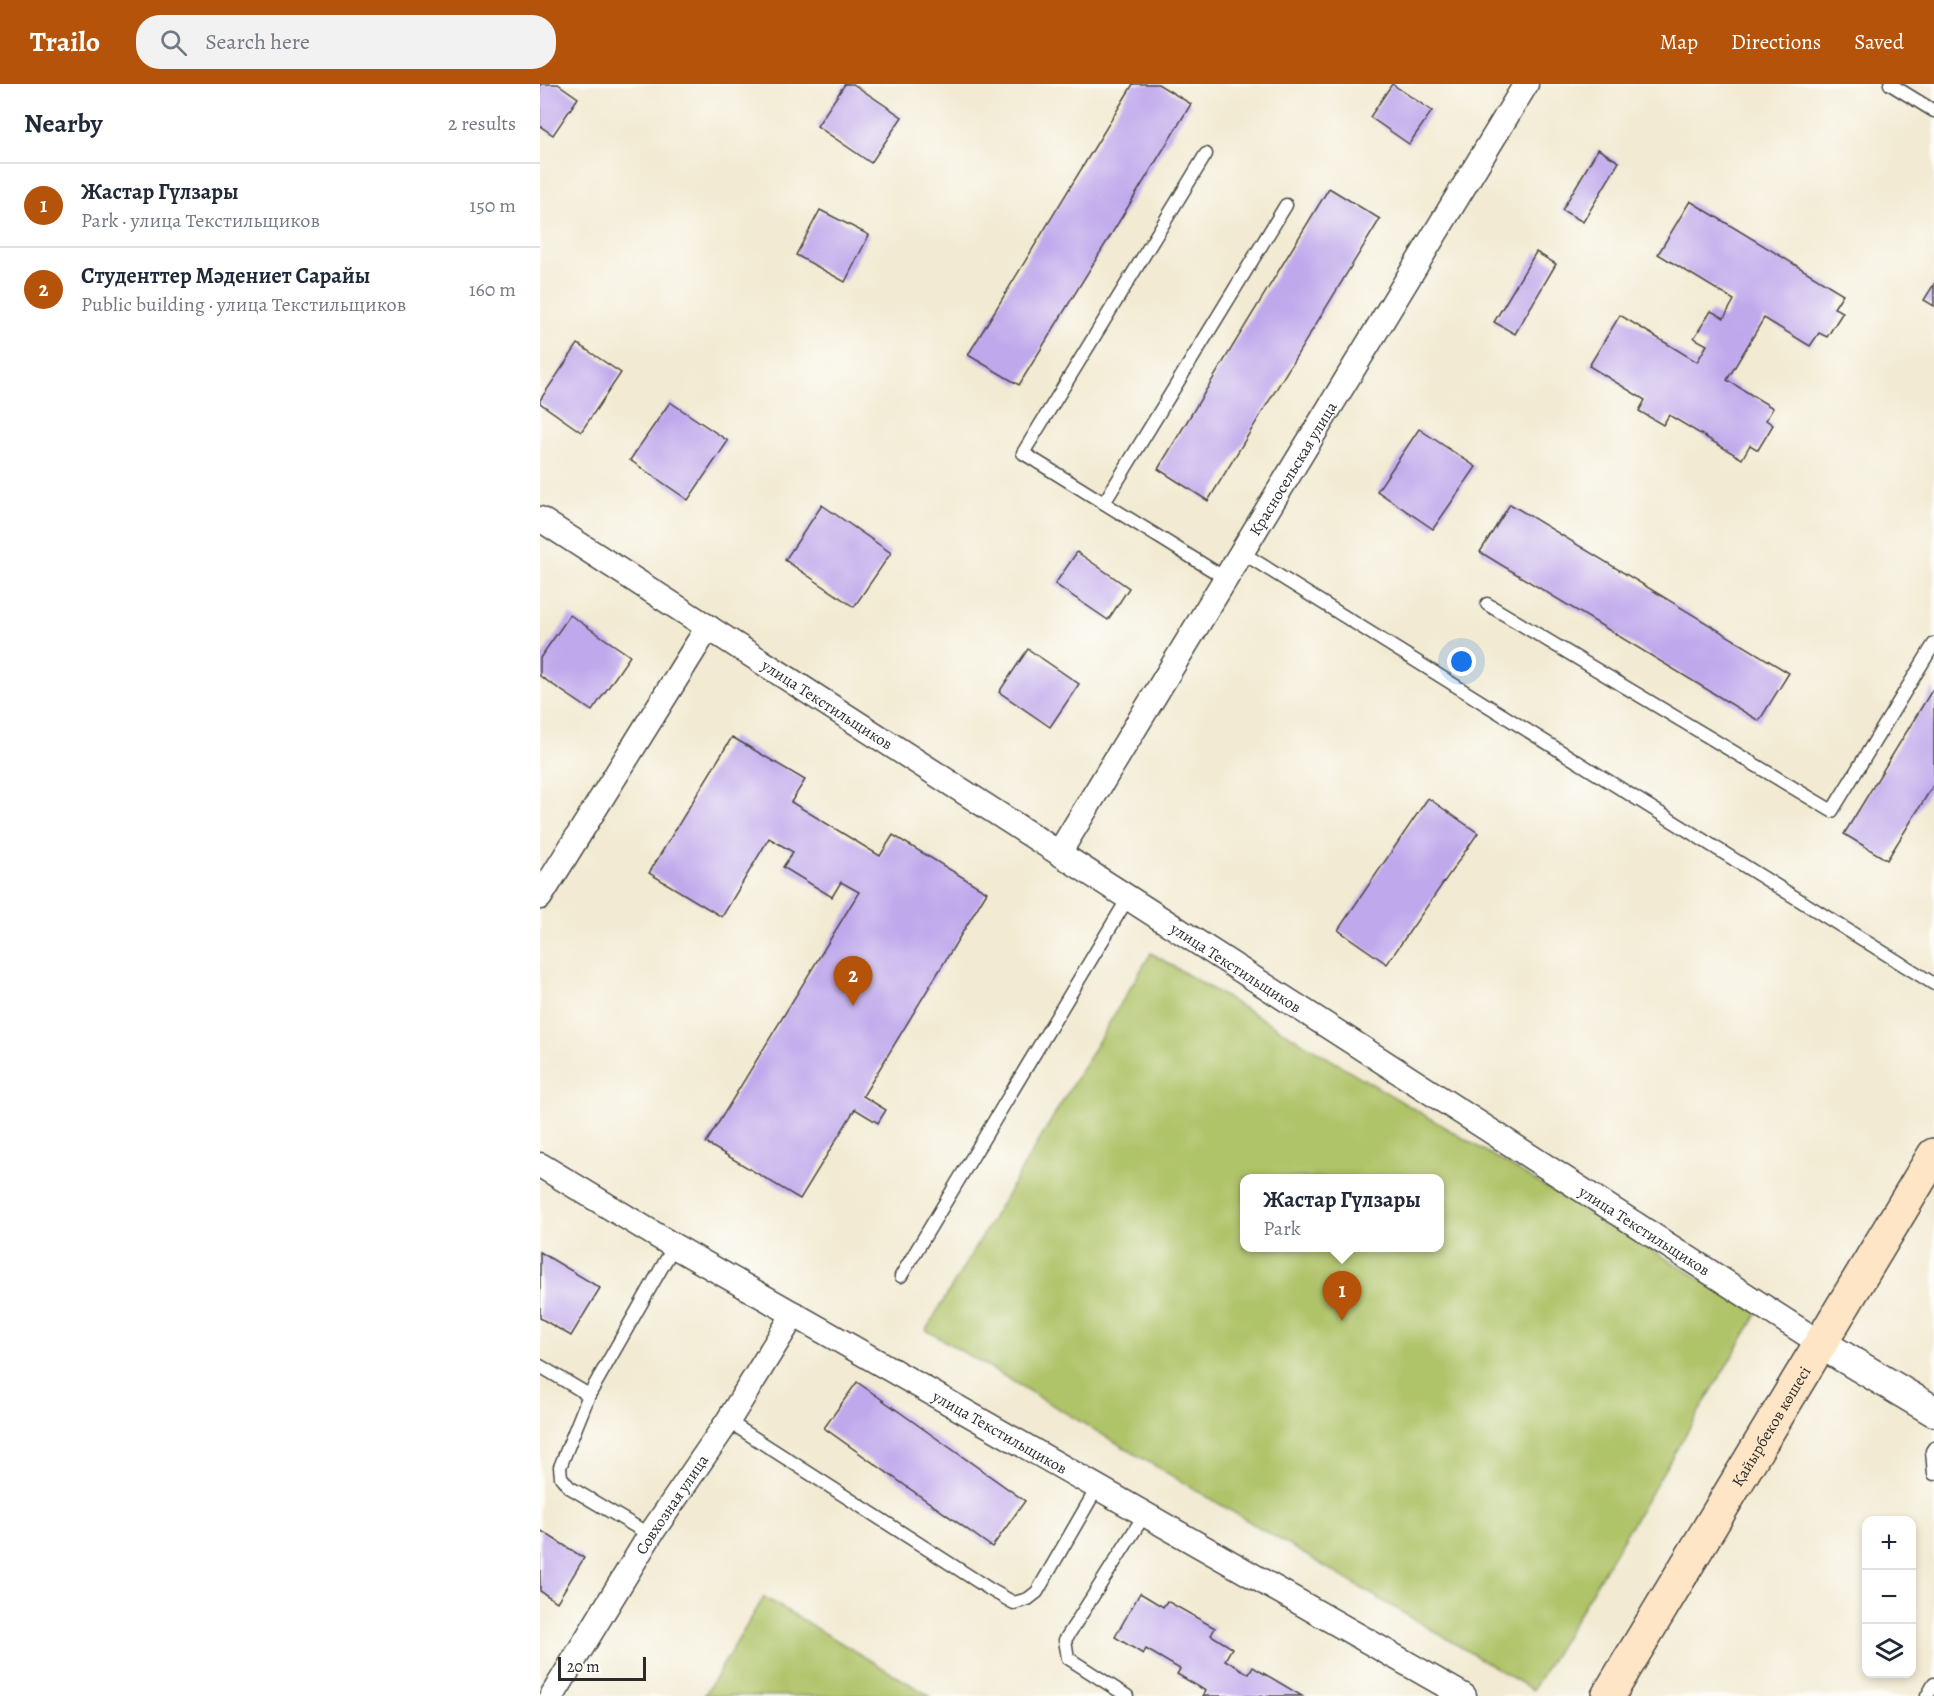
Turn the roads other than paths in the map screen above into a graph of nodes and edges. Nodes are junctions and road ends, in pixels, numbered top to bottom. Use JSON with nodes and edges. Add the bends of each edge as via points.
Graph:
{"nodes":[{"id":1,"x":1526,"y":84,"type":"edge"},
{"id":2,"x":1890,"y":84,"type":"edge"},
{"id":3,"x":1934,"y":111,"type":"edge"},
{"id":4,"x":1206,"y":154,"type":"dead end"},
{"id":5,"x":1286,"y":205,"type":"dead end"},
{"id":6,"x":1104,"y":503,"type":"junction"},
{"id":7,"x":540,"y":519,"type":"edge"},
{"id":8,"x":1241,"y":552,"type":"junction"},
{"id":9,"x":1225,"y":578,"type":"junction"},
{"id":10,"x":1487,"y":603,"type":"dead end"},
{"id":11,"x":708,"y":627,"type":"junction"},
{"id":12,"x":1934,"y":644,"type":"edge"},
{"id":13,"x":1059,"y":853,"type":"junction"},
{"id":14,"x":540,"y":897,"type":"edge"},
{"id":15,"x":1128,"y":898,"type":"junction"},
{"id":16,"x":1934,"y":984,"type":"edge"},
{"id":17,"x":1934,"y":1155,"type":"edge"},
{"id":18,"x":540,"y":1165,"type":"edge"},
{"id":19,"x":674,"y":1246,"type":"junction"},
{"id":20,"x":901,"y":1276,"type":"dead end"},
{"id":21,"x":794,"y":1314,"type":"junction"},
{"id":22,"x":1821,"y":1343,"type":"junction"},
{"id":23,"x":540,"y":1366,"type":"edge"},
{"id":24,"x":590,"y":1395,"type":"junction"},
{"id":25,"x":1934,"y":1411,"type":"edge"},
{"id":26,"x":728,"y":1421,"type":"junction"},
{"id":27,"x":1934,"y":1448,"type":"edge"},
{"id":28,"x":1934,"y":1474,"type":"edge"},
{"id":29,"x":1097,"y":1488,"type":"junction"},
{"id":30,"x":1144,"y":1514,"type":"junction"},
{"id":31,"x":650,"y":1535,"type":"junction"},
{"id":32,"x":1934,"y":1684,"type":"edge"},
{"id":33,"x":550,"y":1686,"type":"edge"},
{"id":34,"x":1127,"y":1696,"type":"edge"},
{"id":35,"x":1464,"y":1696,"type":"edge"},
{"id":36,"x":1608,"y":1696,"type":"edge"},
{"id":37,"x":1927,"y":1696,"type":"edge"}],
"edges":[{"from":1,"to":8,"type":"street","name":"Красносельская улица"},
{"from":2,"to":3,"type":"lane"},
{"from":4,"to":6,"type":"lane","via":[[1023,453]]},
{"from":5,"to":6,"type":"lane"},
{"from":6,"to":9,"type":"lane"},
{"from":7,"to":11,"type":"street","name":"улица Текстильщиков"},
{"from":8,"to":9,"type":"street","name":"Красносельская улица"},
{"from":8,"to":16,"type":"lane"},
{"from":9,"to":13,"type":"street","name":"Красносельская улица"},
{"from":10,"to":12,"type":"lane","via":[[1832,811]]},
{"from":11,"to":13,"type":"street","name":"улица Текстильщиков"},
{"from":11,"to":14,"type":"street"},
{"from":13,"to":15,"type":"street","name":"улица Текстильщиков"},
{"from":15,"to":20,"type":"lane"},
{"from":15,"to":22,"type":"street","name":"улица Текстильщиков"},
{"from":17,"to":22,"type":"main road","name":"Қайырбеков көшесі"},
{"from":18,"to":19,"type":"street","name":"улица Текстильщиков"},
{"from":19,"to":21,"type":"street","name":"улица Текстильщиков"},
{"from":19,"to":24,"type":"lane"},
{"from":21,"to":26,"type":"street","name":"Совхозная улица"},
{"from":21,"to":29,"type":"street","name":"улица Текстильщиков"},
{"from":22,"to":25,"type":"street","name":"улица Текстильщиков"},
{"from":22,"to":36,"type":"main road","name":"Қайырбеков көшесі"},
{"from":23,"to":24,"type":"lane"},
{"from":24,"to":31,"type":"lane","via":[[560,1467],[561,1477],[569,1487]]},
{"from":26,"to":29,"type":"lane","via":[[1014,1603],[1037,1593]]},
{"from":26,"to":31,"type":"street","name":"Совхозная улица"},
{"from":27,"to":28,"type":"lane"},
{"from":29,"to":30,"type":"street","name":"улица Текстильщиков"},
{"from":30,"to":34,"type":"lane","via":[[1065,1640],[1068,1658]]},
{"from":30,"to":35,"type":"street","name":"улица Текстильщиков"},
{"from":31,"to":33,"type":"street","name":"Совхозная улица"},
{"from":32,"to":37,"type":"lane"}]}
